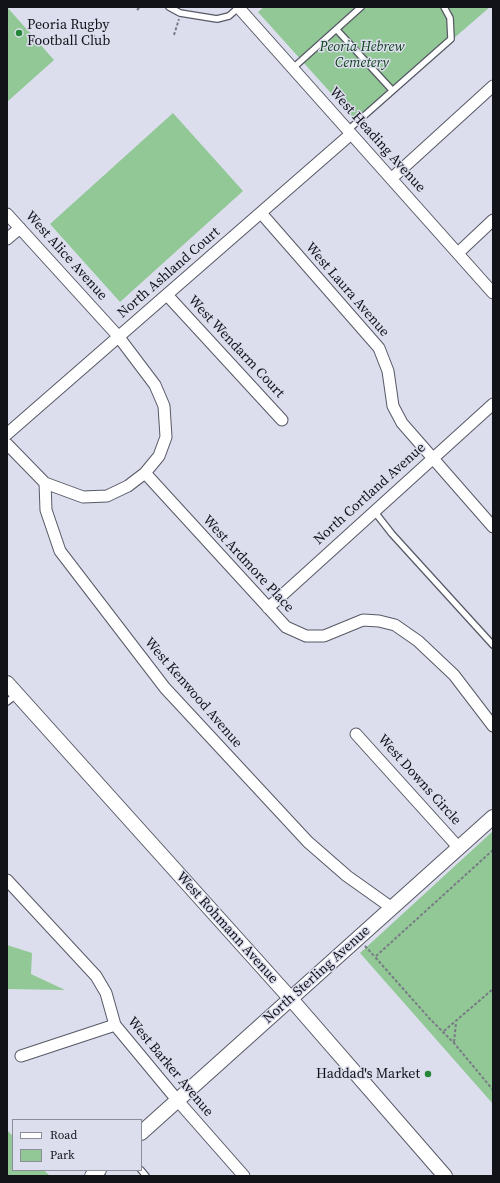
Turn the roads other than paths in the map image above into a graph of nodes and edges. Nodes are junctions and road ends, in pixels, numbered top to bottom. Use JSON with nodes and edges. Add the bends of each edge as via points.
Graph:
{"nodes":[{"id":1,"x":169,"y":7,"type":"edge"},
{"id":2,"x":361,"y":7,"type":"edge"},
{"id":3,"x":444,"y":7,"type":"edge"},
{"id":4,"x":239,"y":8,"type":"edge"},
{"id":5,"x":337,"y":30,"type":"junction"},
{"id":6,"x":293,"y":68,"type":"junction"},
{"id":7,"x":493,"y":86,"type":"edge"},
{"id":8,"x":392,"y":90,"type":"junction"},
{"id":9,"x":350,"y":132,"type":"junction"},
{"id":10,"x":392,"y":178,"type":"junction"},
{"id":11,"x":261,"y":213,"type":"junction"},
{"id":12,"x":7,"y":214,"type":"edge"},
{"id":13,"x":493,"y":220,"type":"edge"},
{"id":14,"x":20,"y":228,"type":"junction"},
{"id":15,"x":7,"y":240,"type":"edge"},
{"id":16,"x":458,"y":253,"type":"junction"},
{"id":17,"x":493,"y":293,"type":"edge"},
{"id":18,"x":167,"y":295,"type":"junction"},
{"id":19,"x":118,"y":336,"type":"junction"},
{"id":20,"x":492,"y":407,"type":"edge"},
{"id":21,"x":282,"y":420,"type":"dead end"},
{"id":22,"x":7,"y":434,"type":"edge"},
{"id":23,"x":7,"y":444,"type":"edge"},
{"id":24,"x":431,"y":459,"type":"junction"},
{"id":25,"x":145,"y":474,"type":"junction"},
{"id":26,"x":45,"y":484,"type":"junction"},
{"id":27,"x":374,"y":511,"type":"junction"},
{"id":28,"x":493,"y":527,"type":"edge"},
{"id":29,"x":268,"y":608,"type":"junction"},
{"id":30,"x":493,"y":645,"type":"edge"},
{"id":31,"x":7,"y":683,"type":"edge"},
{"id":32,"x":12,"y":698,"type":"edge"},
{"id":33,"x":493,"y":726,"type":"edge"},
{"id":34,"x":356,"y":734,"type":"dead end"},
{"id":35,"x":493,"y":817,"type":"edge"},
{"id":36,"x":459,"y":848,"type":"junction"},
{"id":37,"x":7,"y":880,"type":"edge"},
{"id":38,"x":392,"y":908,"type":"junction"},
{"id":39,"x":291,"y":999,"type":"junction"},
{"id":40,"x":115,"y":1025,"type":"junction"},
{"id":41,"x":21,"y":1056,"type":"dead end"},
{"id":42,"x":178,"y":1101,"type":"junction"},
{"id":43,"x":142,"y":1132,"type":"edge"},
{"id":44,"x":244,"y":1176,"type":"edge"},
{"id":45,"x":445,"y":1176,"type":"edge"}],
"edges":[{"from":1,"to":4,"type":"lane","via":[[180,13],[216,19],[229,16]]},
{"from":2,"to":5,"type":"lane"},
{"from":3,"to":8,"type":"lane","via":[[450,18],[451,39]]},
{"from":4,"to":6,"type":"street","name":"West Heading Avenue"},
{"from":5,"to":6,"type":"lane"},
{"from":5,"to":8,"type":"lane"},
{"from":6,"to":9,"type":"street","name":"West Heading Avenue"},
{"from":7,"to":10,"type":"street"},
{"from":8,"to":9,"type":"lane"},
{"from":9,"to":10,"type":"street","name":"West Heading Avenue"},
{"from":9,"to":11,"type":"street","name":"North Ashland Court"},
{"from":10,"to":16,"type":"street","name":"West Heading Avenue"},
{"from":11,"to":18,"type":"street","name":"North Ashland Court"},
{"from":11,"to":24,"type":"street","name":"West Laura Avenue","via":[[379,348],[388,371],[393,406],[402,423]]},
{"from":12,"to":14,"type":"street","name":"West Alice Avenue"},
{"from":13,"to":16,"type":"street"},
{"from":14,"to":15,"type":"street"},
{"from":14,"to":19,"type":"street","name":"West Alice Avenue"},
{"from":16,"to":17,"type":"street","name":"West Heading Avenue"},
{"from":18,"to":19,"type":"street","name":"North Ashland Court"},
{"from":18,"to":21,"type":"street","name":"West Wendarm Court"},
{"from":19,"to":22,"type":"street","name":"North Ashland Court"},
{"from":19,"to":25,"type":"street","name":"West Alice Avenue","via":[[155,385],[164,406],[166,437],[159,456]]},
{"from":20,"to":24,"type":"street","name":"North Cortland Avenue"},
{"from":23,"to":26,"type":"street"},
{"from":24,"to":27,"type":"street","name":"North Cortland Avenue"},
{"from":24,"to":28,"type":"street","name":"West Laura Avenue"},
{"from":25,"to":26,"type":"street","name":"West Alice Avenue","via":[[107,496],[83,497]]},
{"from":25,"to":29,"type":"street","name":"West Ardmore Place"},
{"from":26,"to":38,"type":"street","name":"West Kenwood Avenue","via":[[46,510],[60,551],[144,664],[308,842],[347,876]]},
{"from":27,"to":29,"type":"street","name":"North Cortland Avenue"},
{"from":27,"to":30,"type":"lane"},
{"from":29,"to":33,"type":"street","name":"West Ardmore Place","via":[[286,627],[306,636],[324,636],[363,620],[394,625],[418,641],[454,675]]},
{"from":31,"to":32,"type":"street","name":"West Rohmann Avenue"},
{"from":32,"to":39,"type":"street","name":"West Rohmann Avenue"},
{"from":34,"to":36,"type":"street","name":"West Downs Circle"},
{"from":35,"to":36,"type":"street","name":"North Sterling Avenue"},
{"from":36,"to":38,"type":"street","name":"North Sterling Avenue"},
{"from":37,"to":40,"type":"street","name":"West Barker Avenue","via":[[96,976],[106,993]]},
{"from":38,"to":39,"type":"street","name":"North Sterling Avenue"},
{"from":39,"to":42,"type":"street","name":"North Sterling Avenue"},
{"from":39,"to":45,"type":"street","name":"West Rohmann Avenue"},
{"from":40,"to":41,"type":"street"},
{"from":40,"to":42,"type":"street","name":"West Barker Avenue"},
{"from":42,"to":43,"type":"street","name":"North Sterling Avenue"},
{"from":42,"to":44,"type":"street","name":"West Barker Avenue"}]}
